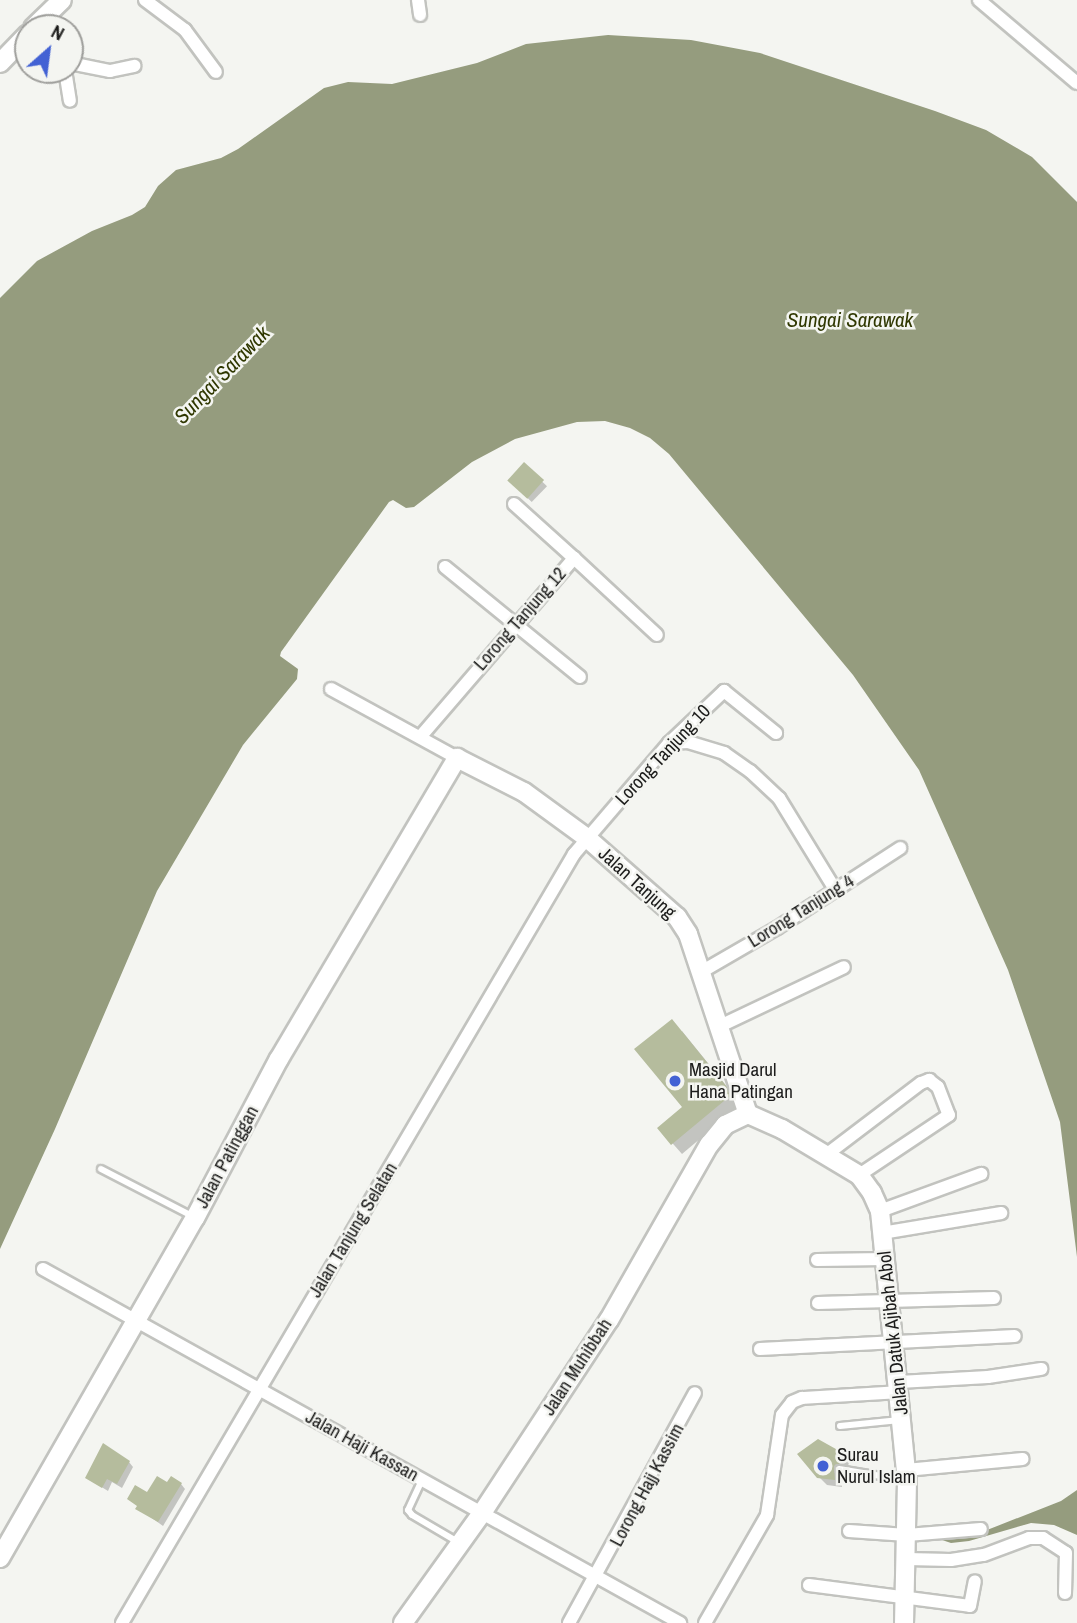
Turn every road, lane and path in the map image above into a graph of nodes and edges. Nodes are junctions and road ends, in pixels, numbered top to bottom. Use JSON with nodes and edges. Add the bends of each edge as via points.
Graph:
{"nodes":[{"id":1,"x":145,"y":0,"type":"edge"},
{"id":2,"x":418,"y":0,"type":"edge"},
{"id":3,"x":979,"y":0,"type":"edge"},
{"id":4,"x":420,"y":16,"type":"dead end"},
{"id":5,"x":14,"y":48,"type":"edge"},
{"id":6,"x":0,"y":62,"type":"edge"},
{"id":7,"x":84,"y":66,"type":"edge"},
{"id":8,"x":134,"y":66,"type":"dead end"},
{"id":9,"x":216,"y":72,"type":"dead end"},
{"id":10,"x":1077,"y":83,"type":"edge"},
{"id":11,"x":67,"y":84,"type":"edge"},
{"id":12,"x":70,"y":101,"type":"dead end"},
{"id":13,"x":514,"y":504,"type":"dead end"},
{"id":14,"x":575,"y":558,"type":"junction"},
{"id":15,"x":445,"y":567,"type":"dead end"},
{"id":16,"x":516,"y":623,"type":"junction"},
{"id":17,"x":657,"y":635,"type":"dead end"},
{"id":18,"x":580,"y":677,"type":"dead end"},
{"id":19,"x":331,"y":689,"type":"dead end"},
{"id":20,"x":776,"y":733,"type":"dead end"},
{"id":21,"x":421,"y":736,"type":"junction"},
{"id":22,"x":669,"y":743,"type":"junction"},
{"id":23,"x":457,"y":758,"type":"junction"},
{"id":24,"x":587,"y":838,"type":"junction"},
{"id":25,"x":900,"y":848,"type":"dead end"},
{"id":26,"x":836,"y":891,"type":"junction"},
{"id":27,"x":844,"y":967,"type":"dead end"},
{"id":28,"x":701,"y":972,"type":"junction"},
{"id":29,"x":720,"y":1026,"type":"junction"},
{"id":30,"x":748,"y":1114,"type":"junction"},
{"id":31,"x":826,"y":1155,"type":"junction"},
{"id":32,"x":101,"y":1169,"type":"dead end"},
{"id":33,"x":981,"y":1174,"type":"dead end"},
{"id":34,"x":859,"y":1175,"type":"junction"},
{"id":35,"x":880,"y":1211,"type":"junction"},
{"id":36,"x":1001,"y":1213,"type":"dead end"},
{"id":37,"x":195,"y":1218,"type":"junction"},
{"id":38,"x":882,"y":1233,"type":"junction"},
{"id":39,"x":817,"y":1259,"type":"dead end"},
{"id":40,"x":884,"y":1259,"type":"junction"},
{"id":41,"x":43,"y":1269,"type":"dead end"},
{"id":42,"x":994,"y":1298,"type":"dead end"},
{"id":43,"x":889,"y":1302,"type":"junction"},
{"id":44,"x":818,"y":1303,"type":"dead end"},
{"id":45,"x":136,"y":1321,"type":"junction"},
{"id":46,"x":1015,"y":1336,"type":"dead end"},
{"id":47,"x":892,"y":1341,"type":"junction"},
{"id":48,"x":760,"y":1349,"type":"dead end"},
{"id":49,"x":1041,"y":1369,"type":"dead end"},
{"id":50,"x":899,"y":1387,"type":"junction"},
{"id":51,"x":260,"y":1389,"type":"junction"},
{"id":52,"x":695,"y":1393,"type":"dead end"},
{"id":53,"x":902,"y":1420,"type":"junction"},
{"id":54,"x":840,"y":1426,"type":"dead end"},
{"id":55,"x":1022,"y":1459,"type":"dead end"},
{"id":56,"x":839,"y":1469,"type":"dead end"},
{"id":57,"x":907,"y":1475,"type":"junction"},
{"id":58,"x":422,"y":1480,"type":"junction"},
{"id":59,"x":482,"y":1513,"type":"junction"},
{"id":60,"x":981,"y":1530,"type":"dead end"},
{"id":61,"x":849,"y":1531,"type":"dead end"},
{"id":62,"x":907,"y":1535,"type":"junction"},
{"id":63,"x":461,"y":1544,"type":"junction"},
{"id":64,"x":0,"y":1558,"type":"edge"},
{"id":65,"x":907,"y":1559,"type":"junction"},
{"id":66,"x":597,"y":1576,"type":"junction"},
{"id":67,"x":975,"y":1581,"type":"dead end"},
{"id":68,"x":809,"y":1585,"type":"dead end"},
{"id":69,"x":1065,"y":1592,"type":"dead end"},
{"id":70,"x":905,"y":1600,"type":"junction"},
{"id":71,"x":122,"y":1623,"type":"edge"},
{"id":72,"x":403,"y":1623,"type":"edge"},
{"id":73,"x":569,"y":1623,"type":"edge"},
{"id":74,"x":680,"y":1623,"type":"edge"},
{"id":75,"x":705,"y":1623,"type":"edge"},
{"id":76,"x":904,"y":1623,"type":"edge"}],
"edges":[{"from":1,"to":9,"type":"street","via":[[185,30]]},
{"from":2,"to":4,"type":"street"},
{"from":3,"to":10,"type":"street"},
{"from":5,"to":6,"type":"main road"},
{"from":7,"to":8,"type":"street","via":[[110,71]]},
{"from":11,"to":12,"type":"street"},
{"from":13,"to":14,"type":"street"},
{"from":14,"to":16,"type":"street","name":"Lorong Tanjung 12"},
{"from":14,"to":17,"type":"street","name":"Lorong Tanjung 12"},
{"from":15,"to":16,"type":"street"},
{"from":16,"to":18,"type":"street"},
{"from":16,"to":21,"type":"street","name":"Lorong Tanjung 12"},
{"from":19,"to":21,"type":"street"},
{"from":20,"to":22,"type":"street","name":"Lorong Tanjung 10","via":[[724,691]]},
{"from":21,"to":23,"type":"street"},
{"from":22,"to":24,"type":"street","name":"Lorong Tanjung 10"},
{"from":22,"to":26,"type":"street","via":[[688,742],[724,753],[750,771],[779,797]]},
{"from":23,"to":24,"type":"main road","name":"Jalan Tanjung","via":[[524,792]]},
{"from":23,"to":37,"type":"main road","name":"Jalan Patinggan","via":[[279,1059]]},
{"from":24,"to":28,"type":"main road","name":"Jalan Tanjung","via":[[677,917]]},
{"from":24,"to":51,"type":"street","name":"Jalan Tanjung Selatan"},
{"from":25,"to":26,"type":"street","name":"Lorong Tanjung 4"},
{"from":26,"to":28,"type":"street","name":"Lorong Tanjung 4"},
{"from":27,"to":29,"type":"street"},
{"from":28,"to":29,"type":"main road","name":"Jalan Tanjung"},
{"from":29,"to":30,"type":"main road","name":"Jalan Tanjung"},
{"from":30,"to":31,"type":"main road","name":"Jalan Datuk Ajibah Abol"},
{"from":30,"to":59,"type":"main road","name":"Jalan Muhibbah","via":[[725,1125],[709,1145],[615,1311]]},
{"from":31,"to":34,"type":"main road","name":"Jalan Datuk Ajibah Abol"},
{"from":31,"to":34,"type":"street","via":[[921,1083],[929,1080],[938,1087],[949,1115]]},
{"from":32,"to":37,"type":"lane"},
{"from":33,"to":35,"type":"street"},
{"from":34,"to":35,"type":"main road","name":"Jalan Datuk Ajibah Abol"},
{"from":35,"to":38,"type":"main road","name":"Jalan Datuk Ajibah Abol"},
{"from":36,"to":38,"type":"street"},
{"from":37,"to":45,"type":"main road","name":"Jalan Patinggan"},
{"from":38,"to":40,"type":"main road","name":"Jalan Datuk Ajibah Abol"},
{"from":39,"to":40,"type":"street"},
{"from":40,"to":43,"type":"main road","name":"Jalan Datuk Ajibah Abol"},
{"from":41,"to":45,"type":"street","name":"Jalan Haji Kassan"},
{"from":42,"to":43,"type":"street"},
{"from":43,"to":44,"type":"street"},
{"from":43,"to":47,"type":"main road","name":"Jalan Datuk Ajibah Abol"},
{"from":45,"to":51,"type":"street","name":"Jalan Haji Kassan"},
{"from":45,"to":64,"type":"main road","name":"Jalan Patinggan"},
{"from":46,"to":47,"type":"street"},
{"from":47,"to":48,"type":"street"},
{"from":47,"to":50,"type":"main road","name":"Jalan Datuk Ajibah Abol"},
{"from":49,"to":50,"type":"street"},
{"from":50,"to":53,"type":"main road","name":"Jalan Datuk Ajibah Abol"},
{"from":50,"to":75,"type":"street","via":[[792,1402],[782,1415],[767,1515]]},
{"from":51,"to":58,"type":"street","name":"Jalan Haji Kassan"},
{"from":51,"to":71,"type":"street","name":"Jalan Tanjung Selatan"},
{"from":52,"to":66,"type":"street","name":"Lorong Hajj Kassim"},
{"from":53,"to":54,"type":"lane"},
{"from":53,"to":57,"type":"main road","name":"Jalan Datuk Ajibah Abol"},
{"from":55,"to":57,"type":"street"},
{"from":56,"to":57,"type":"lane"},
{"from":57,"to":62,"type":"main road","name":"Jalan Datuk Ajibah Abol"},
{"from":58,"to":59,"type":"street","name":"Jalan Haji Kassan"},
{"from":58,"to":63,"type":"lane","via":[[408,1510]]},
{"from":59,"to":63,"type":"main road","name":"Jalan Muhibbah"},
{"from":59,"to":66,"type":"street","name":"Jalan Haji Kassan"},
{"from":60,"to":62,"type":"street"},
{"from":61,"to":62,"type":"street"},
{"from":62,"to":65,"type":"main road","name":"Jalan Datuk Ajibah Abol"},
{"from":63,"to":72,"type":"main road","name":"Jalan Muhibbah"},
{"from":65,"to":69,"type":"street","via":[[984,1555],[1029,1538],[1043,1538],[1066,1553]]},
{"from":65,"to":70,"type":"main road","name":"Jalan Datuk Ajibah Abol"},
{"from":66,"to":73,"type":"street","name":"Lorong Hajj Kassim"},
{"from":66,"to":74,"type":"street","name":"Jalan Haji Kassan"},
{"from":67,"to":70,"type":"street","via":[[970,1606]]},
{"from":68,"to":70,"type":"street"},
{"from":70,"to":76,"type":"main road","name":"Jalan Datuk Ajibah Abol"}]}
